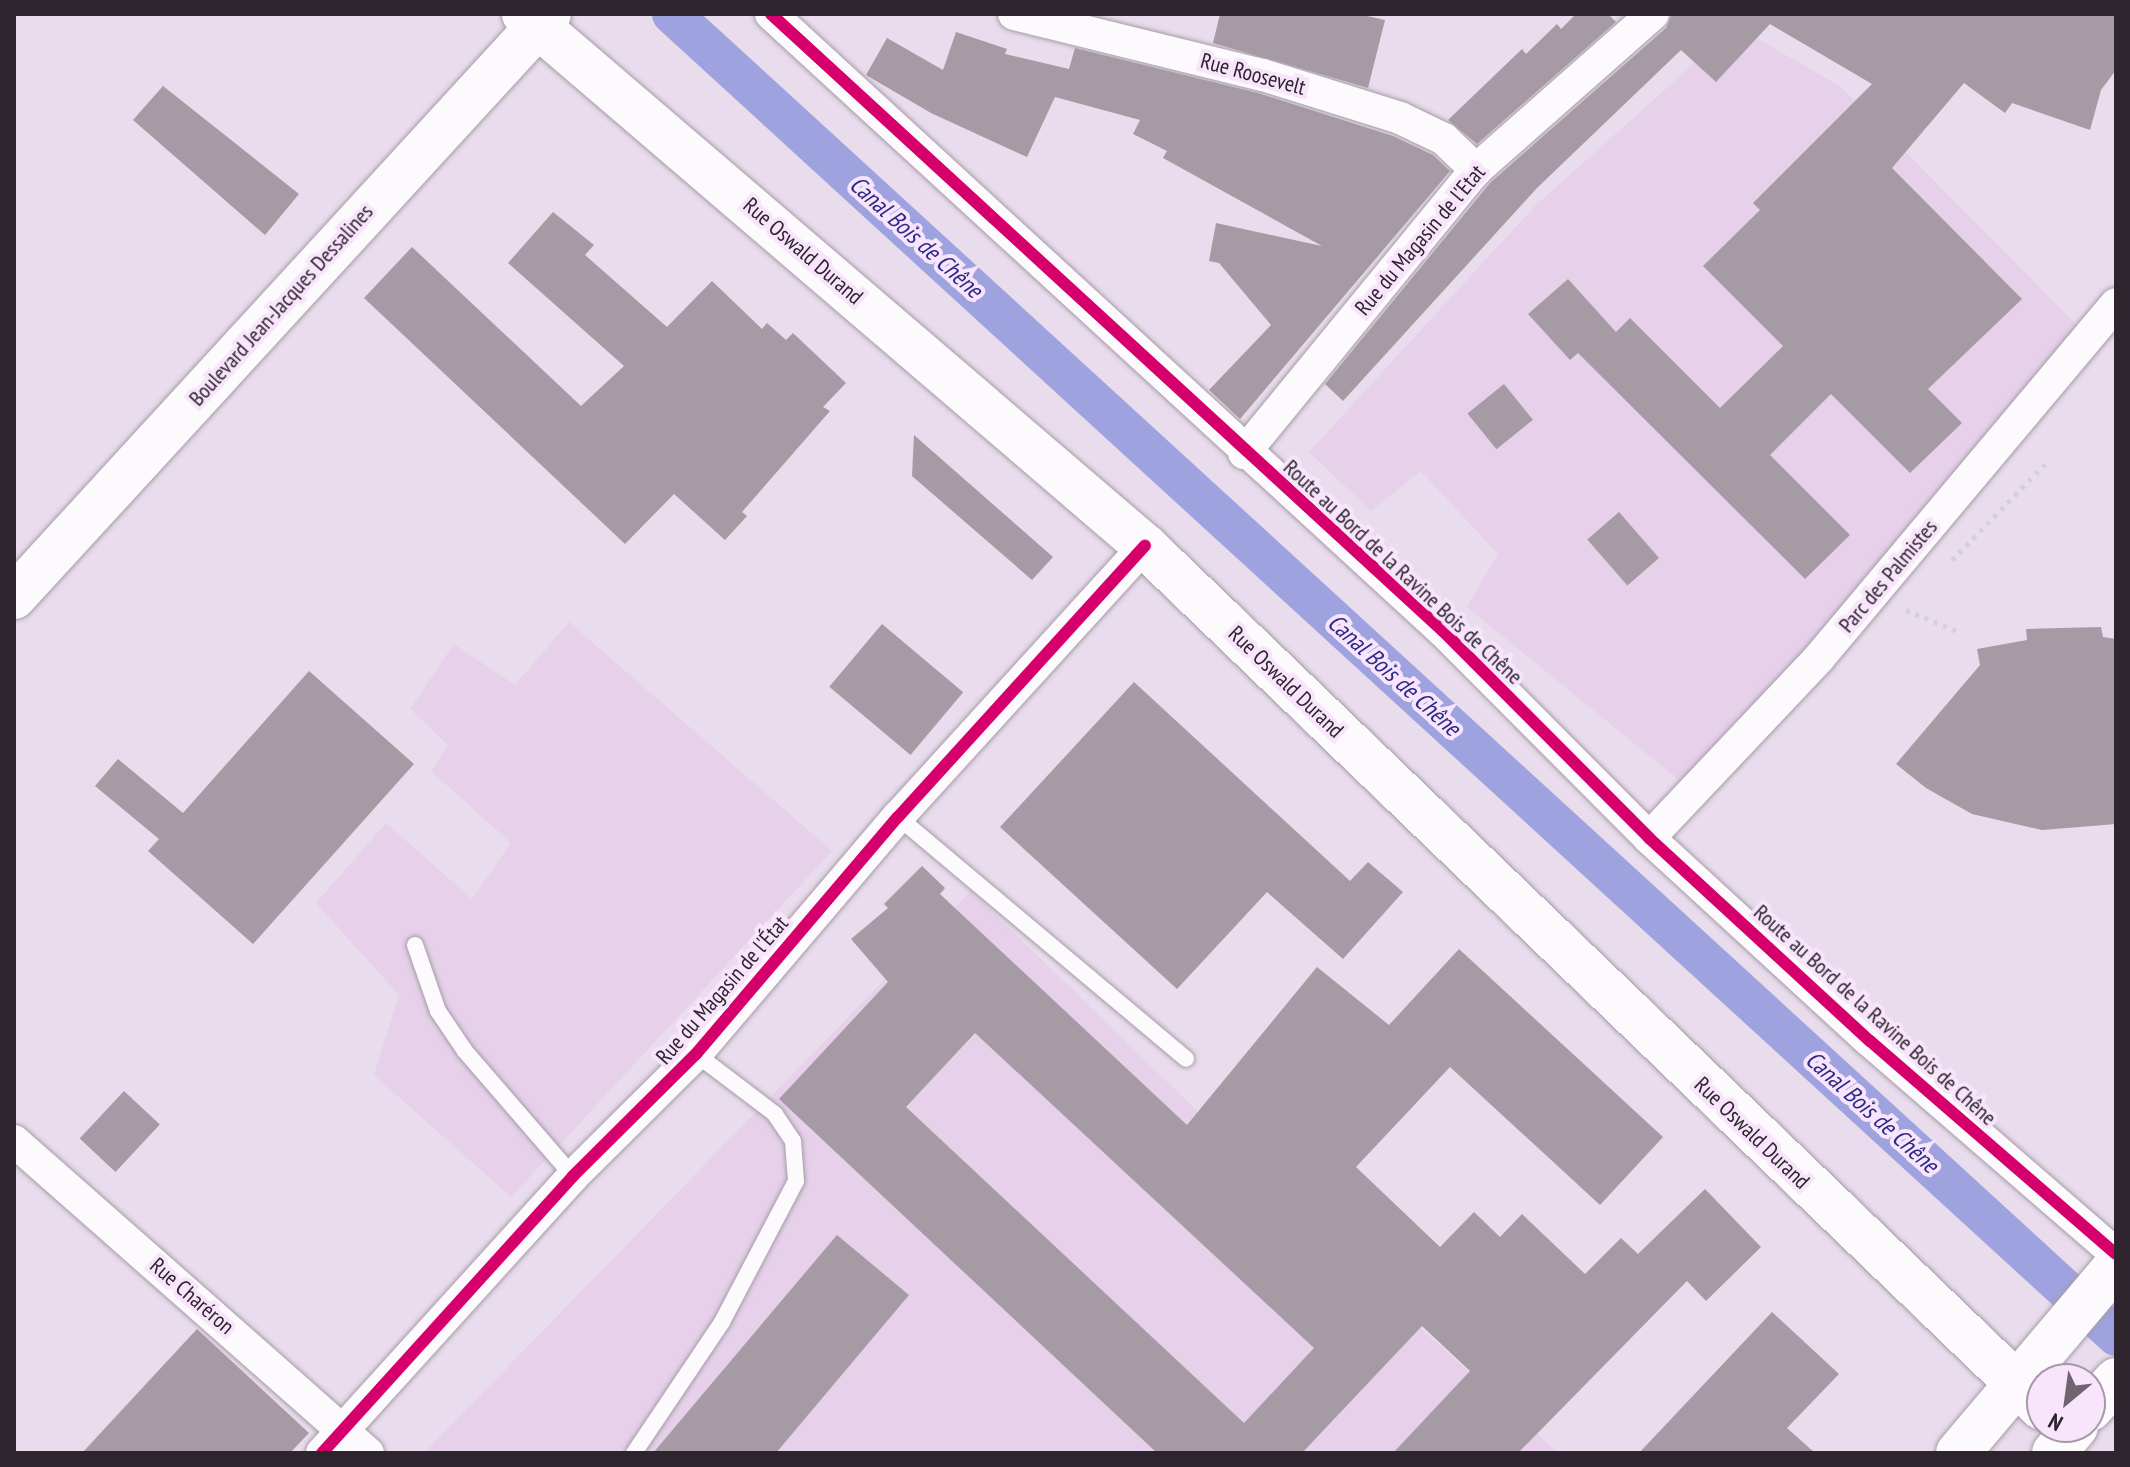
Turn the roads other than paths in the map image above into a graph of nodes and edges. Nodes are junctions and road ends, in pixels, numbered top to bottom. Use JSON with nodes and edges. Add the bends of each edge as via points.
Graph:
{"nodes":[{"id":1,"x":771,"y":14,"type":"edge"},
{"id":2,"x":1014,"y":14,"type":"edge"},
{"id":3,"x":1653,"y":14,"type":"edge"},
{"id":4,"x":537,"y":17,"type":"edge"},
{"id":5,"x":1476,"y":170,"type":"junction"},
{"id":6,"x":2116,"y":304,"type":"edge"},
{"id":7,"x":1244,"y":453,"type":"junction"},
{"id":8,"x":1145,"y":546,"type":"junction"},
{"id":9,"x":14,"y":597,"type":"edge"},
{"id":10,"x":898,"y":817,"type":"junction"},
{"id":11,"x":1649,"y":838,"type":"junction"},
{"id":12,"x":415,"y":945,"type":"dead end"},
{"id":13,"x":696,"y":1054,"type":"junction"},
{"id":14,"x":1186,"y":1059,"type":"dead end"},
{"id":15,"x":14,"y":1141,"type":"edge"},
{"id":16,"x":573,"y":1176,"type":"junction"},
{"id":17,"x":2110,"y":1268,"type":"edge"},
{"id":18,"x":2074,"y":1363,"type":"edge"},
{"id":19,"x":2026,"y":1386,"type":"edge"},
{"id":20,"x":2026,"y":1426,"type":"edge"},
{"id":21,"x":344,"y":1429,"type":"junction"},
{"id":22,"x":322,"y":1453,"type":"edge"},
{"id":23,"x":368,"y":1453,"type":"edge"},
{"id":24,"x":634,"y":1453,"type":"edge"},
{"id":25,"x":1958,"y":1453,"type":"edge"}],
"edges":[{"from":1,"to":7,"type":"street","name":"Route au Bord de la Ravine Bois de Chêne"},
{"from":2,"to":5,"type":"street","name":"Rue Roosevelt","via":[[1263,75],[1400,118],[1444,139]]},
{"from":3,"to":5,"type":"street","name":"Rue du Magasin de l'Etat"},
{"from":4,"to":8,"type":"main road","name":"Rue Oswald Durand"},
{"from":4,"to":9,"type":"main road","name":"Boulevard Jean-Jacques Dessalines"},
{"from":5,"to":7,"type":"street","name":"Rue du Magasin de l'Etat"},
{"from":6,"to":11,"type":"street","name":"Parc des Palmistes","via":[[1819,658]]},
{"from":7,"to":11,"type":"street","name":"Route au Bord de la Ravine Bois de Chêne","via":[[1443,631]]},
{"from":8,"to":10,"type":"street","name":"Rue du Magasin de l'État"},
{"from":8,"to":19,"type":"main road","name":"Rue Oswald Durand"},
{"from":10,"to":13,"type":"street","name":"Rue du Magasin de l'État"},
{"from":10,"to":14,"type":"lane"},
{"from":11,"to":17,"type":"street","name":"Route au Bord de la Ravine Bois de Chêne"},
{"from":12,"to":16,"type":"lane","via":[[438,1011],[465,1051]]},
{"from":13,"to":16,"type":"street","name":"Rue du Magasin de l'État"},
{"from":13,"to":24,"type":"lane","via":[[775,1114],[793,1141],[796,1181],[722,1322]]},
{"from":15,"to":21,"type":"street","name":"Rue Charéron"},
{"from":16,"to":21,"type":"street","name":"Rue du Magasin de l'État"},
{"from":17,"to":18,"type":"main road"},
{"from":20,"to":25,"type":"main road"},
{"from":21,"to":22,"type":"street","name":"Rue du Magasin de l'État"},
{"from":21,"to":23,"type":"street","name":"Rue Charéron"}]}
